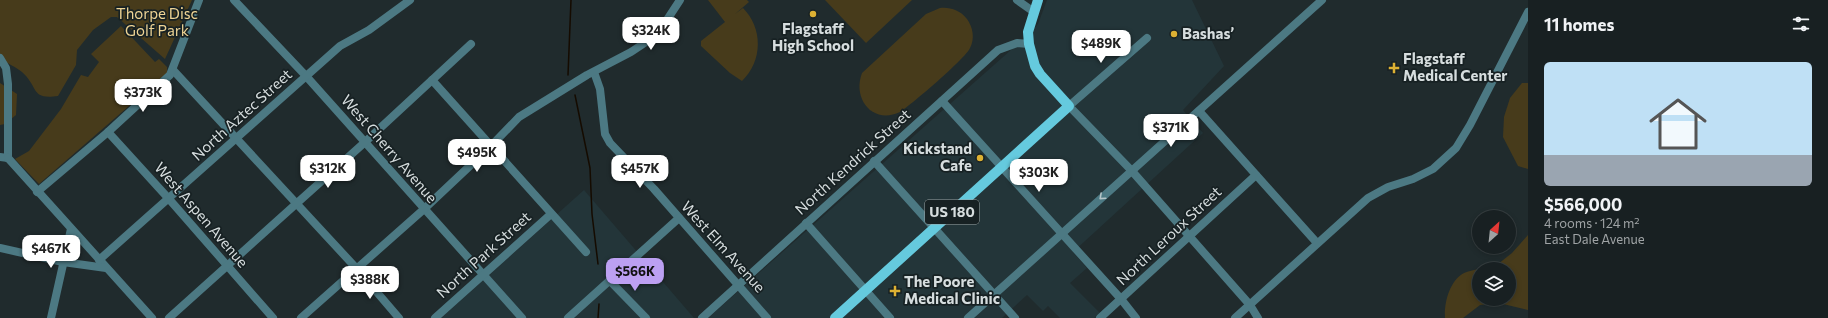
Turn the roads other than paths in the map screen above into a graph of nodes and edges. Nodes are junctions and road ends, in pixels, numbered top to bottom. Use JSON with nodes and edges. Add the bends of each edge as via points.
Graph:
{"nodes":[{"id":1,"x":199,"y":0,"type":"edge"},
{"id":2,"x":234,"y":0,"type":"edge"},
{"id":3,"x":410,"y":0,"type":"edge"},
{"id":4,"x":680,"y":0,"type":"edge"},
{"id":5,"x":1017,"y":0,"type":"edge"},
{"id":6,"x":1038,"y":0,"type":"edge"},
{"id":7,"x":1322,"y":0,"type":"edge"},
{"id":8,"x":1034,"y":12,"type":"junction"},
{"id":9,"x":1528,"y":12,"type":"edge"},
{"id":10,"x":1147,"y":38,"type":"dead end"},
{"id":11,"x":471,"y":44,"type":"dead end"},
{"id":12,"x":1029,"y":44,"type":"junction"},
{"id":13,"x":0,"y":58,"type":"edge"},
{"id":14,"x":172,"y":70,"type":"junction"},
{"id":15,"x":594,"y":72,"type":"junction"},
{"id":16,"x":306,"y":76,"type":"junction"},
{"id":17,"x":432,"y":80,"type":"junction"},
{"id":18,"x":942,"y":101,"type":"junction"},
{"id":19,"x":1069,"y":106,"type":"junction"},
{"id":20,"x":1199,"y":111,"type":"junction"},
{"id":21,"x":108,"y":132,"type":"junction"},
{"id":22,"x":236,"y":138,"type":"junction"},
{"id":23,"x":364,"y":143,"type":"junction"},
{"id":24,"x":491,"y":146,"type":"junction"},
{"id":25,"x":4,"y":157,"type":"edge"},
{"id":26,"x":874,"y":161,"type":"junction"},
{"id":27,"x":1001,"y":167,"type":"junction"},
{"id":28,"x":1131,"y":170,"type":"junction"},
{"id":29,"x":1256,"y":175,"type":"junction"},
{"id":30,"x":37,"y":192,"type":"junction"},
{"id":31,"x":169,"y":198,"type":"junction"},
{"id":32,"x":296,"y":205,"type":"junction"},
{"id":33,"x":423,"y":210,"type":"junction"},
{"id":34,"x":551,"y":214,"type":"junction"},
{"id":35,"x":679,"y":218,"type":"junction"},
{"id":36,"x":806,"y":223,"type":"junction"},
{"id":37,"x":935,"y":228,"type":"junction"},
{"id":38,"x":71,"y":229,"type":"junction"},
{"id":39,"x":1062,"y":233,"type":"junction"},
{"id":40,"x":1189,"y":237,"type":"junction"},
{"id":41,"x":1317,"y":243,"type":"junction"},
{"id":42,"x":0,"y":248,"type":"edge"},
{"id":43,"x":586,"y":252,"type":"dead end"},
{"id":44,"x":99,"y":260,"type":"junction"},
{"id":45,"x":63,"y":262,"type":"junction"},
{"id":46,"x":227,"y":265,"type":"junction"},
{"id":47,"x":106,"y":268,"type":"junction"},
{"id":48,"x":357,"y":269,"type":"junction"},
{"id":49,"x":482,"y":274,"type":"junction"},
{"id":50,"x":610,"y":281,"type":"junction"},
{"id":51,"x":739,"y":284,"type":"junction"},
{"id":52,"x":866,"y":290,"type":"junction"},
{"id":53,"x":994,"y":295,"type":"junction"},
{"id":54,"x":1121,"y":299,"type":"junction"},
{"id":55,"x":1250,"y":304,"type":"junction"},
{"id":56,"x":144,"y":314,"type":"edge"},
{"id":57,"x":51,"y":318,"type":"edge"},
{"id":58,"x":152,"y":318,"type":"edge"},
{"id":59,"x":169,"y":318,"type":"edge"},
{"id":60,"x":273,"y":318,"type":"edge"},
{"id":61,"x":301,"y":318,"type":"edge"},
{"id":62,"x":399,"y":318,"type":"edge"},
{"id":63,"x":435,"y":318,"type":"edge"},
{"id":64,"x":522,"y":318,"type":"edge"},
{"id":65,"x":568,"y":318,"type":"edge"},
{"id":66,"x":646,"y":318,"type":"edge"},
{"id":67,"x":702,"y":318,"type":"edge"},
{"id":68,"x":768,"y":318,"type":"edge"},
{"id":69,"x":835,"y":318,"type":"edge"},
{"id":70,"x":890,"y":318,"type":"edge"},
{"id":71,"x":968,"y":318,"type":"edge"},
{"id":72,"x":1015,"y":318,"type":"edge"},
{"id":73,"x":1100,"y":318,"type":"edge"},
{"id":74,"x":1136,"y":318,"type":"edge"},
{"id":75,"x":1234,"y":318,"type":"edge"},
{"id":76,"x":1258,"y":318,"type":"edge"}],
"edges":[{"from":1,"to":14,"type":"street"},
{"from":2,"to":16,"type":"street","name":"West Cherry Avenue"},
{"from":3,"to":16,"type":"street","name":"North Aztec Street","via":[[369,30],[340,46]]},
{"from":4,"to":15,"type":"street","via":[[652,38]]},
{"from":5,"to":8,"type":"street"},
{"from":6,"to":8,"type":"main road"},
{"from":7,"to":20,"type":"street"},
{"from":8,"to":12,"type":"main road","via":[[1028,32]]},
{"from":9,"to":41,"type":"street","via":[[1456,148],[1433,169],[1368,198]]},
{"from":10,"to":19,"type":"street"},
{"from":11,"to":17,"type":"street"},
{"from":12,"to":18,"type":"street","name":"North Kendrick Street","via":[[1017,43],[998,50]]},
{"from":12,"to":19,"type":"main road","via":[[1040,74]]},
{"from":13,"to":25,"type":"street","via":[[6,68],[8,84]]},
{"from":14,"to":21,"type":"street","via":[[170,75]]},
{"from":14,"to":22,"type":"street"},
{"from":15,"to":24,"type":"street","via":[[519,117]]},
{"from":15,"to":35,"type":"street","name":"West Elm Avenue","via":[[600,89],[604,134]]},
{"from":16,"to":22,"type":"street","name":"North Aztec Street"},
{"from":16,"to":23,"type":"street","name":"West Cherry Avenue"},
{"from":17,"to":23,"type":"street"},
{"from":17,"to":24,"type":"street"},
{"from":18,"to":26,"type":"street","name":"North Kendrick Street"},
{"from":18,"to":27,"type":"street"},
{"from":19,"to":27,"type":"main road","number":"US 180"},
{"from":19,"to":28,"type":"street"},
{"from":20,"to":28,"type":"street"},
{"from":20,"to":29,"type":"street"},
{"from":21,"to":30,"type":"street"},
{"from":21,"to":31,"type":"street","name":"West Aspen Avenue"},
{"from":22,"to":31,"type":"street","name":"North Aztec Street"},
{"from":22,"to":32,"type":"street"},
{"from":23,"to":32,"type":"street"},
{"from":23,"to":33,"type":"street","name":"West Cherry Avenue"},
{"from":24,"to":33,"type":"street"},
{"from":24,"to":34,"type":"street"},
{"from":25,"to":30,"type":"street"},
{"from":26,"to":36,"type":"street","name":"North Kendrick Street"},
{"from":26,"to":37,"type":"street"},
{"from":27,"to":37,"type":"main road","number":"US 180"},
{"from":27,"to":39,"type":"street"},
{"from":28,"to":39,"type":"street","one_way":true},
{"from":28,"to":40,"type":"street"},
{"from":29,"to":40,"type":"street","name":"North Leroux Street"},
{"from":29,"to":41,"type":"street"},
{"from":30,"to":38,"type":"street"},
{"from":31,"to":44,"type":"street","name":"North Aztec Street"},
{"from":31,"to":46,"type":"street","name":"West Aspen Avenue"},
{"from":32,"to":46,"type":"street"},
{"from":32,"to":48,"type":"street"},
{"from":33,"to":48,"type":"street"},
{"from":33,"to":49,"type":"street","name":"West Cherry Avenue"},
{"from":34,"to":43,"type":"street"},
{"from":34,"to":49,"type":"street","name":"North Park Street"},
{"from":35,"to":50,"type":"street"},
{"from":35,"to":51,"type":"street","name":"West Elm Avenue"},
{"from":36,"to":51,"type":"street","name":"North Kendrick Street"},
{"from":36,"to":52,"type":"street"},
{"from":37,"to":52,"type":"main road","number":"US 180"},
{"from":37,"to":53,"type":"street"},
{"from":38,"to":44,"type":"street"},
{"from":38,"to":45,"type":"street"},
{"from":39,"to":53,"type":"street"},
{"from":39,"to":54,"type":"street"},
{"from":40,"to":54,"type":"street","name":"North Leroux Street"},
{"from":40,"to":55,"type":"street"},
{"from":41,"to":55,"type":"street"},
{"from":42,"to":45,"type":"street"},
{"from":44,"to":47,"type":"street"},
{"from":45,"to":47,"type":"street"},
{"from":45,"to":57,"type":"street"},
{"from":46,"to":59,"type":"street"},
{"from":46,"to":60,"type":"street","name":"West Aspen Avenue"},
{"from":47,"to":56,"type":"street"},
{"from":48,"to":61,"type":"street"},
{"from":48,"to":62,"type":"street"},
{"from":49,"to":63,"type":"street","name":"North Park Street"},
{"from":49,"to":64,"type":"street","name":"West Cherry Avenue"},
{"from":50,"to":65,"type":"street"},
{"from":50,"to":66,"type":"street"},
{"from":51,"to":67,"type":"street","name":"North Kendrick Street"},
{"from":51,"to":68,"type":"street","name":"West Elm Avenue"},
{"from":52,"to":69,"type":"main road","number":"US 180"},
{"from":52,"to":70,"type":"street"},
{"from":53,"to":71,"type":"street"},
{"from":53,"to":72,"type":"street"},
{"from":54,"to":73,"type":"street","name":"North Leroux Street"},
{"from":54,"to":74,"type":"street"},
{"from":55,"to":75,"type":"street"},
{"from":55,"to":76,"type":"street"},
{"from":56,"to":58,"type":"street"}]}
